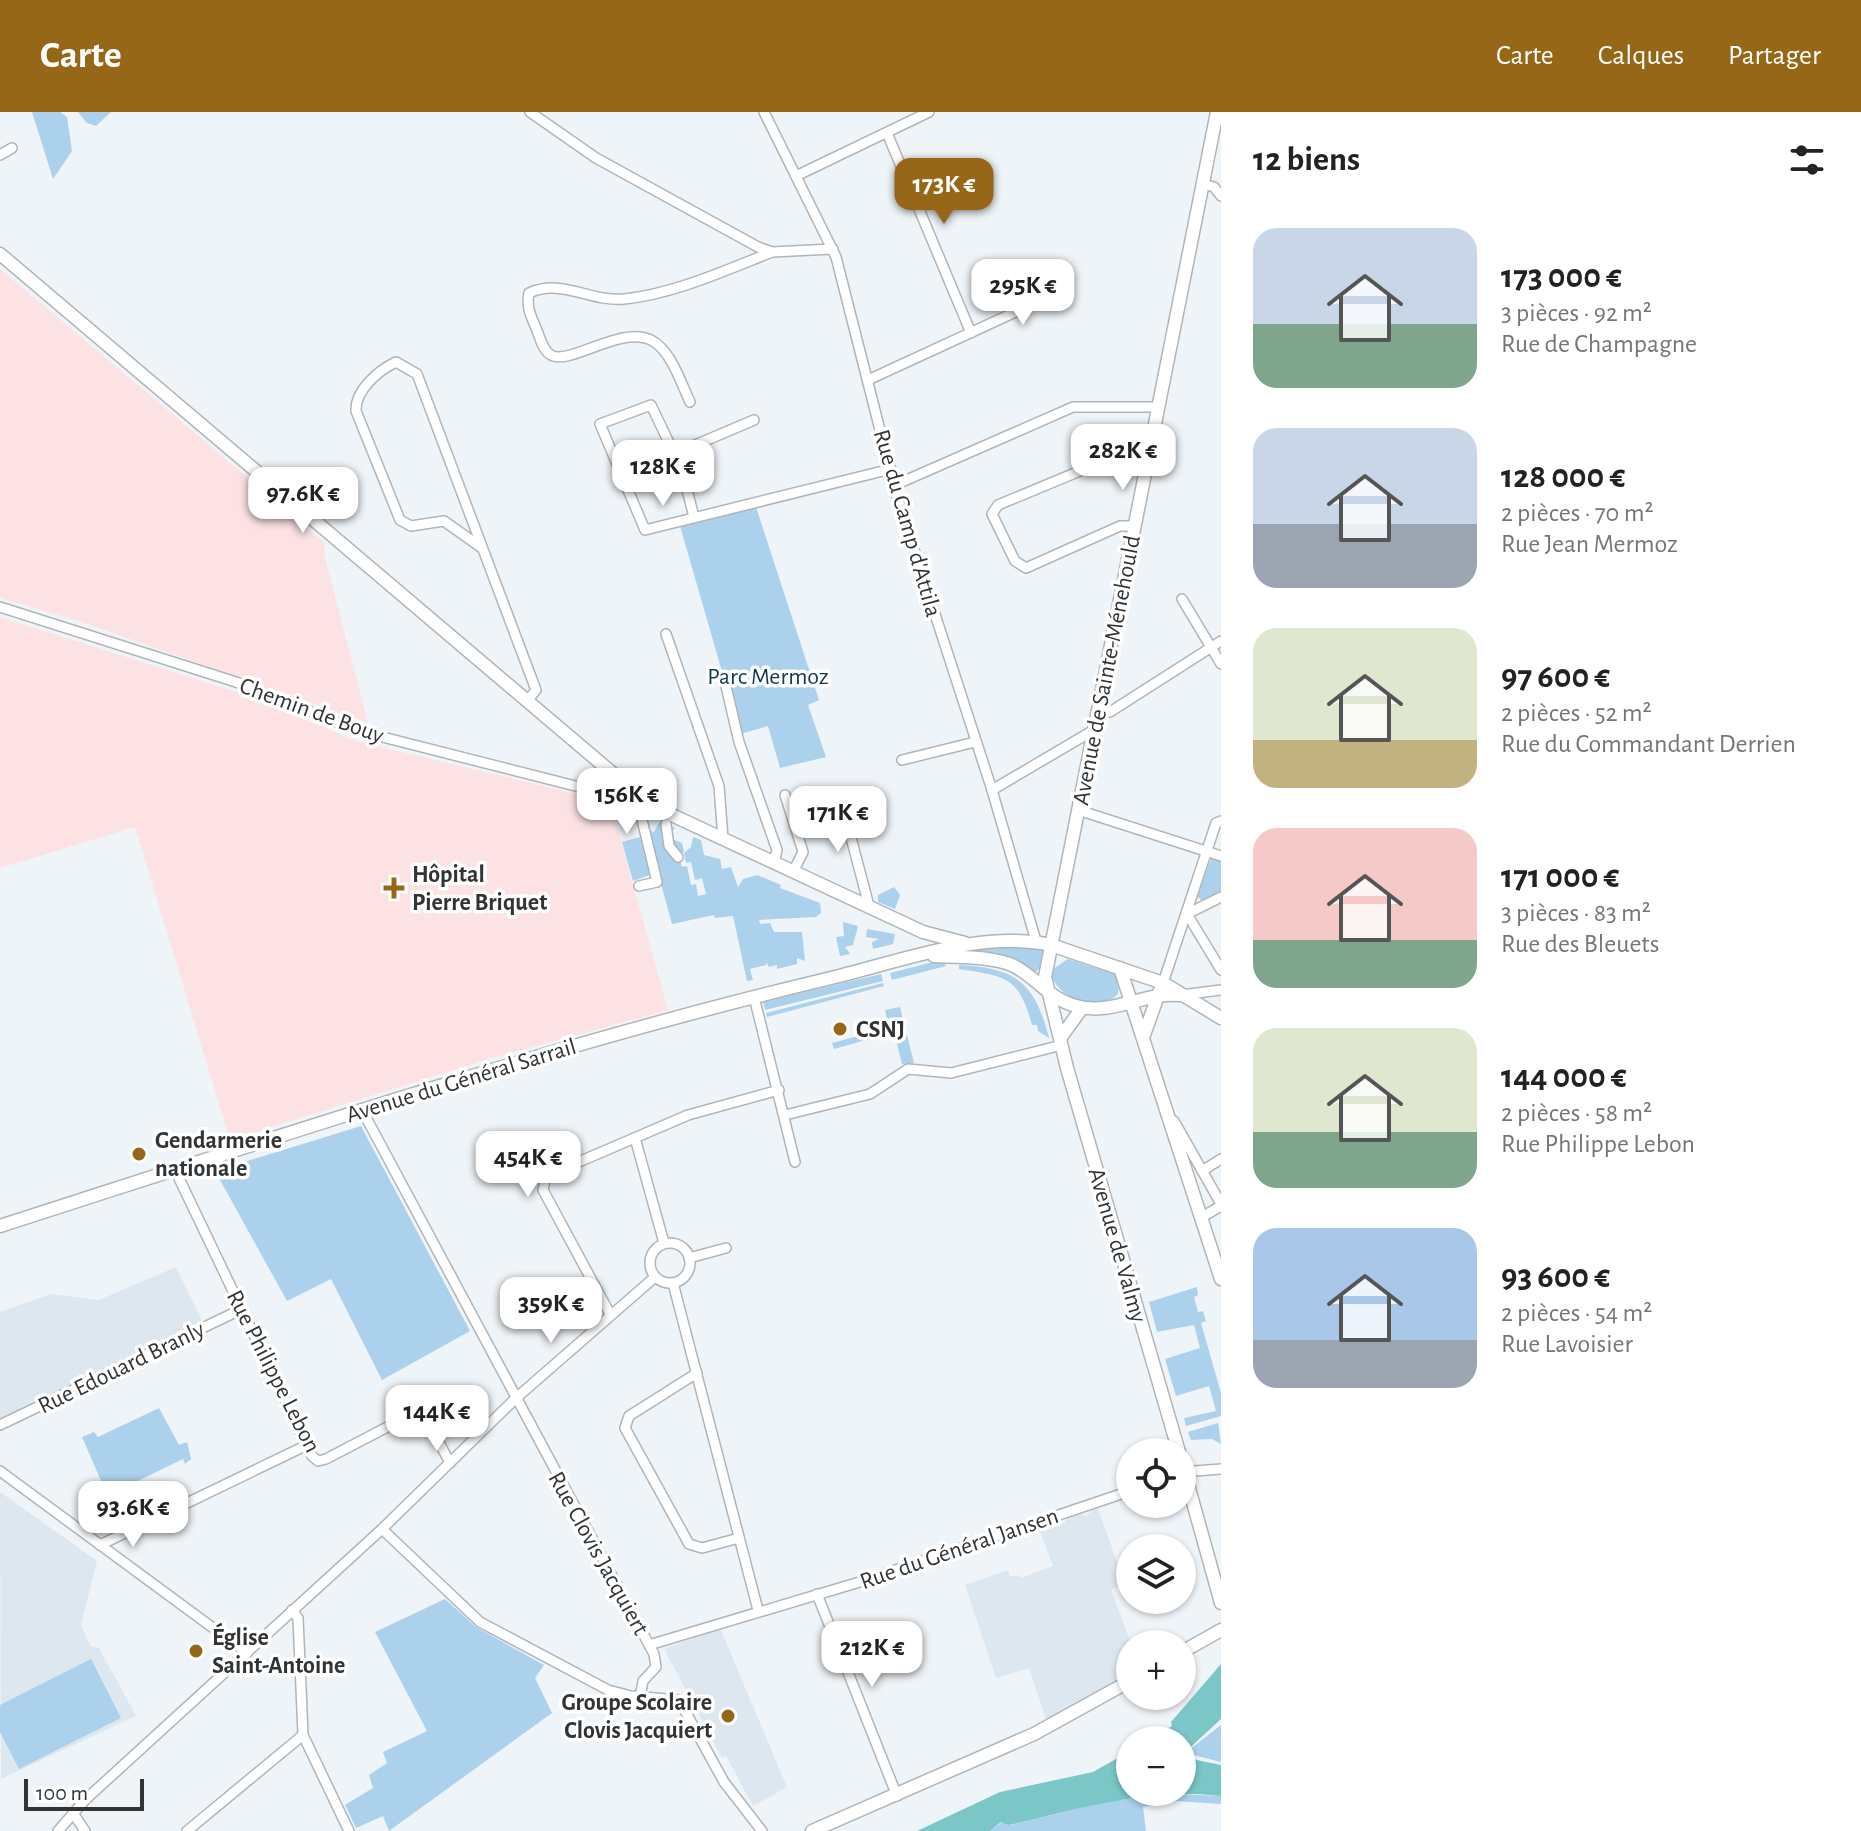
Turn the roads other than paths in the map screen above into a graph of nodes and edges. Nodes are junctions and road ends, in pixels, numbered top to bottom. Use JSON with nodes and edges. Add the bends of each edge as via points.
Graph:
{"nodes":[{"id":1,"x":530,"y":112,"type":"edge"},
{"id":2,"x":764,"y":112,"type":"edge"},
{"id":3,"x":929,"y":112,"type":"edge"},
{"id":4,"x":1217,"y":112,"type":"edge"},
{"id":5,"x":887,"y":133,"type":"junction"},
{"id":6,"x":12,"y":148,"type":"dead end"},
{"id":7,"x":0,"y":155,"type":"edge"},
{"id":8,"x":796,"y":176,"type":"junction"},
{"id":9,"x":1203,"y":184,"type":"junction"},
{"id":10,"x":1221,"y":196,"type":"edge"},
{"id":11,"x":833,"y":249,"type":"junction"},
{"id":12,"x":772,"y":252,"type":"junction"},
{"id":13,"x":0,"y":254,"type":"edge"},
{"id":14,"x":1061,"y":291,"type":"dead end"},
{"id":15,"x":971,"y":333,"type":"junction"},
{"id":16,"x":868,"y":380,"type":"junction"},
{"id":17,"x":690,"y":402,"type":"dead end"},
{"id":18,"x":1158,"y":407,"type":"junction"},
{"id":19,"x":754,"y":420,"type":"dead end"},
{"id":20,"x":1152,"y":441,"type":"junction"},
{"id":21,"x":674,"y":454,"type":"junction"},
{"id":22,"x":891,"y":469,"type":"junction"},
{"id":23,"x":895,"y":485,"type":"junction"},
{"id":24,"x":694,"y":517,"type":"junction"},
{"id":25,"x":1135,"y":526,"type":"junction"},
{"id":26,"x":482,"y":548,"type":"junction"},
{"id":27,"x":1182,"y":599,"type":"dead end"},
{"id":28,"x":0,"y":607,"type":"edge"},
{"id":29,"x":666,"y":634,"type":"dead end"},
{"id":30,"x":1217,"y":644,"type":"edge"},
{"id":31,"x":1221,"y":664,"type":"edge"},
{"id":32,"x":725,"y":682,"type":"dead end"},
{"id":33,"x":527,"y":701,"type":"junction"},
{"id":34,"x":1098,"y":710,"type":"junction"},
{"id":35,"x":1094,"y":730,"type":"junction"},
{"id":36,"x":975,"y":742,"type":"junction"},
{"id":37,"x":902,"y":760,"type":"dead end"},
{"id":38,"x":992,"y":790,"type":"junction"},
{"id":39,"x":839,"y":792,"type":"dead end"},
{"id":40,"x":785,"y":795,"type":"dead end"},
{"id":41,"x":633,"y":797,"type":"junction"},
{"id":42,"x":1078,"y":810,"type":"junction"},
{"id":43,"x":1221,"y":821,"type":"edge"},
{"id":44,"x":666,"y":824,"type":"dead end"},
{"id":45,"x":723,"y":839,"type":"junction"},
{"id":46,"x":1205,"y":851,"type":"junction"},
{"id":47,"x":1221,"y":856,"type":"edge"},
{"id":48,"x":678,"y":857,"type":"dead end"},
{"id":49,"x":774,"y":863,"type":"junction"},
{"id":50,"x":793,"y":872,"type":"junction"},
{"id":51,"x":639,"y":886,"type":"dead end"},
{"id":52,"x":1221,"y":897,"type":"edge"},
{"id":53,"x":869,"y":906,"type":"junction"},
{"id":54,"x":1187,"y":914,"type":"junction"},
{"id":55,"x":923,"y":932,"type":"junction"},
{"id":56,"x":1036,"y":941,"type":"junction"},
{"id":57,"x":968,"y":944,"type":"junction"},
{"id":58,"x":1051,"y":945,"type":"junction"},
{"id":59,"x":949,"y":951,"type":"junction"},
{"id":60,"x":1120,"y":968,"type":"junction"},
{"id":61,"x":1221,"y":970,"type":"edge"},
{"id":62,"x":1161,"y":989,"type":"junction"},
{"id":63,"x":1221,"y":990,"type":"edge"},
{"id":64,"x":1047,"y":993,"type":"junction"},
{"id":65,"x":1179,"y":995,"type":"junction"},
{"id":66,"x":754,"y":997,"type":"junction"},
{"id":67,"x":1130,"y":1007,"type":"junction"},
{"id":68,"x":1082,"y":1008,"type":"junction"},
{"id":69,"x":1221,"y":1018,"type":"edge"},
{"id":70,"x":1144,"y":1035,"type":"junction"},
{"id":71,"x":1061,"y":1041,"type":"junction"},
{"id":72,"x":779,"y":1090,"type":"junction"},
{"id":73,"x":362,"y":1110,"type":"junction"},
{"id":74,"x":1168,"y":1111,"type":"junction"},
{"id":75,"x":785,"y":1115,"type":"junction"},
{"id":76,"x":635,"y":1138,"type":"junction"},
{"id":77,"x":1221,"y":1159,"type":"edge"},
{"id":78,"x":795,"y":1162,"type":"dead end"},
{"id":79,"x":175,"y":1170,"type":"junction"},
{"id":80,"x":1202,"y":1171,"type":"junction"},
{"id":81,"x":1221,"y":1205,"type":"edge"},
{"id":82,"x":1202,"y":1217,"type":"junction"},
{"id":83,"x":0,"y":1226,"type":"edge"},
{"id":84,"x":664,"y":1243,"type":"junction"},
{"id":85,"x":726,"y":1248,"type":"dead end"},
{"id":86,"x":689,"y":1258,"type":"junction"},
{"id":87,"x":655,"y":1277,"type":"junction"},
{"id":88,"x":1221,"y":1279,"type":"edge"},
{"id":89,"x":673,"y":1283,"type":"junction"},
{"id":90,"x":242,"y":1309,"type":"junction"},
{"id":91,"x":610,"y":1314,"type":"junction"},
{"id":92,"x":697,"y":1373,"type":"junction"},
{"id":93,"x":515,"y":1399,"type":"junction"},
{"id":94,"x":0,"y":1425,"type":"edge"},
{"id":95,"x":1175,"y":1438,"type":"edge"},
{"id":96,"x":307,"y":1445,"type":"junction"},
{"id":97,"x":450,"y":1463,"type":"junction"},
{"id":98,"x":1196,"y":1469,"type":"edge"},
{"id":99,"x":1221,"y":1469,"type":"edge"},
{"id":100,"x":0,"y":1471,"type":"edge"},
{"id":101,"x":1116,"y":1496,"type":"edge"},
{"id":102,"x":1196,"y":1515,"type":"edge"},
{"id":103,"x":382,"y":1529,"type":"junction"},
{"id":104,"x":739,"y":1538,"type":"junction"},
{"id":105,"x":100,"y":1545,"type":"junction"},
{"id":106,"x":817,"y":1594,"type":"junction"},
{"id":107,"x":1221,"y":1603,"type":"edge"},
{"id":108,"x":292,"y":1610,"type":"junction"},
{"id":109,"x":758,"y":1610,"type":"junction"},
{"id":110,"x":1221,"y":1630,"type":"edge"},
{"id":111,"x":1196,"y":1644,"type":"edge"},
{"id":112,"x":649,"y":1645,"type":"junction"},
{"id":113,"x":247,"y":1653,"type":"junction"},
{"id":114,"x":1116,"y":1689,"type":"edge"},
{"id":115,"x":640,"y":1697,"type":"junction"},
{"id":116,"x":303,"y":1735,"type":"junction"},
{"id":117,"x":897,"y":1796,"type":"junction"},
{"id":118,"x":73,"y":1813,"type":"junction"},
{"id":119,"x":58,"y":1831,"type":"edge"},
{"id":120,"x":85,"y":1831,"type":"edge"},
{"id":121,"x":187,"y":1831,"type":"edge"},
{"id":122,"x":349,"y":1831,"type":"edge"},
{"id":123,"x":762,"y":1831,"type":"edge"},
{"id":124,"x":812,"y":1831,"type":"edge"}],
"edges":[{"from":1,"to":12,"type":"street","via":[[596,158]]},
{"from":2,"to":8,"type":"street","name":"Rue du Camp d'Attila"},
{"from":3,"to":5,"type":"street"},
{"from":4,"to":9,"type":"main road","name":"Avenue de Sainte-Ménehould"},
{"from":5,"to":8,"type":"street"},
{"from":5,"to":15,"type":"street"},
{"from":6,"to":7,"type":"street"},
{"from":8,"to":11,"type":"street","name":"Rue du Camp d'Attila"},
{"from":9,"to":10,"type":"street"},
{"from":9,"to":18,"type":"main road","name":"Avenue de Sainte-Ménehould"},
{"from":11,"to":12,"type":"street"},
{"from":11,"to":16,"type":"street","name":"Rue du Camp d'Attila"},
{"from":12,"to":17,"type":"street","via":[[627,299],[603,299],[555,285],[529,293],[526,304],[544,349],[552,356],[642,337],[664,350]]},
{"from":13,"to":33,"type":"main road"},
{"from":14,"to":15,"type":"street"},
{"from":15,"to":16,"type":"street"},
{"from":16,"to":22,"type":"street","name":"Rue du Camp d'Attila"},
{"from":18,"to":20,"type":"main road","name":"Avenue de Sainte-Ménehould"},
{"from":18,"to":23,"type":"street","via":[[1073,407]]},
{"from":19,"to":21,"type":"street"},
{"from":20,"to":25,"type":"main road","name":"Avenue de Sainte-Ménehould"},
{"from":20,"to":25,"type":"street","via":[[998,505],[992,514],[1015,561],[1026,568],[1120,526]]},
{"from":21,"to":24,"type":"street"},
{"from":21,"to":24,"type":"street","via":[[651,405],[600,424],[645,530]]},
{"from":22,"to":23,"type":"street","name":"Rue du Camp d'Attila"},
{"from":22,"to":24,"type":"street"},
{"from":23,"to":36,"type":"street","name":"Rue du Camp d'Attila"},
{"from":25,"to":34,"type":"main road","name":"Avenue de Sainte-Ménehould"},
{"from":26,"to":26,"type":"street","via":[[417,374],[396,362],[378,370],[356,411],[400,520],[411,526],[444,521]]},
{"from":26,"to":33,"type":"street","via":[[536,690]]},
{"from":27,"to":30,"type":"street"},
{"from":28,"to":41,"type":"street","name":"Chemin de Bouy","via":[[236,682],[359,731]]},
{"from":29,"to":45,"type":"street","via":[[719,786]]},
{"from":30,"to":31,"type":"street"},
{"from":30,"to":34,"type":"street","via":[[1110,712]]},
{"from":32,"to":49,"type":"street","via":[[739,742],[777,850]]},
{"from":33,"to":41,"type":"main road","via":[[617,777]]},
{"from":34,"to":35,"type":"main road","name":"Avenue de Sainte-Ménehould"},
{"from":35,"to":38,"type":"street"},
{"from":35,"to":42,"type":"main road","name":"Avenue de Sainte-Ménehould"},
{"from":36,"to":37,"type":"street"},
{"from":36,"to":38,"type":"street","name":"Rue du Camp d'Attila"},
{"from":38,"to":56,"type":"street","name":"Rue du Camp d'Attila"},
{"from":39,"to":53,"type":"street"},
{"from":40,"to":50,"type":"street","via":[[803,852]]},
{"from":41,"to":45,"type":"main road"},
{"from":41,"to":51,"type":"street","via":[[657,882]]},
{"from":42,"to":46,"type":"street"},
{"from":42,"to":58,"type":"main road","name":"Avenue de Sainte-Ménehould"},
{"from":43,"to":46,"type":"street"},
{"from":44,"to":48,"type":"street","via":[[669,846]]},
{"from":45,"to":49,"type":"main road"},
{"from":46,"to":47,"type":"street"},
{"from":46,"to":54,"type":"street"},
{"from":49,"to":50,"type":"main road"},
{"from":50,"to":53,"type":"main road"},
{"from":52,"to":54,"type":"street"},
{"from":53,"to":55,"type":"main road"},
{"from":54,"to":61,"type":"street"},
{"from":54,"to":62,"type":"street"},
{"from":55,"to":57,"type":"main road"},
{"from":55,"to":59,"type":"main road"},
{"from":56,"to":57,"type":"main road"},
{"from":56,"to":58,"type":"main road"},
{"from":57,"to":59,"type":"main road"},
{"from":58,"to":60,"type":"main road"},
{"from":58,"to":64,"type":"main road","name":"Avenue de Sainte-Ménehould"},
{"from":59,"to":64,"type":"main road","via":[[1010,965]]},
{"from":59,"to":66,"type":"main road","name":"Avenue du Général Sarrail"},
{"from":60,"to":62,"type":"main road"},
{"from":60,"to":67,"type":"main road"},
{"from":62,"to":65,"type":"main road"},
{"from":62,"to":67,"type":"main road"},
{"from":62,"to":70,"type":"main road"},
{"from":63,"to":65,"type":"street"},
{"from":64,"to":68,"type":"main road"},
{"from":64,"to":71,"type":"main road","name":"Avenue de Valmy"},
{"from":65,"to":69,"type":"main road"},
{"from":66,"to":72,"type":"street"},
{"from":66,"to":73,"type":"main road","name":"Avenue du Général Sarrail"},
{"from":67,"to":68,"type":"main road"},
{"from":67,"to":70,"type":"main road"},
{"from":68,"to":71,"type":"main road"},
{"from":70,"to":74,"type":"main road"},
{"from":71,"to":75,"type":"street","via":[[951,1073],[908,1069],[870,1094]]},
{"from":71,"to":95,"type":"main road","name":"Avenue de Valmy"},
{"from":72,"to":75,"type":"street"},
{"from":72,"to":76,"type":"street","via":[[688,1115]]},
{"from":73,"to":79,"type":"main road","name":"Avenue du Général Sarrail"},
{"from":73,"to":93,"type":"street","name":"Rue Clovis Jacquiert"},
{"from":74,"to":80,"type":"street"},
{"from":74,"to":82,"type":"main road"},
{"from":75,"to":78,"type":"street"},
{"from":76,"to":84,"type":"street"},
{"from":76,"to":91,"type":"street","via":[[542,1182]]},
{"from":77,"to":80,"type":"street"},
{"from":79,"to":83,"type":"main road","name":"Avenue du Général Sarrail"},
{"from":79,"to":90,"type":"street","name":"Rue Philippe Lebon"},
{"from":80,"to":81,"type":"street"},
{"from":81,"to":82,"type":"street"},
{"from":82,"to":88,"type":"main road"},
{"from":84,"to":86,"type":"street","via":[[680,1245]]},
{"from":84,"to":87,"type":"street","via":[[650,1257]]},
{"from":85,"to":86,"type":"street"},
{"from":86,"to":89,"type":"street","via":[[688,1271]]},
{"from":87,"to":89,"type":"street"},
{"from":87,"to":91,"type":"street"},
{"from":89,"to":92,"type":"street"},
{"from":90,"to":94,"type":"street","name":"Rue Edouard Branly"},
{"from":90,"to":96,"type":"street","name":"Rue Philippe Lebon"},
{"from":91,"to":93,"type":"street"},
{"from":92,"to":104,"type":"street"},
{"from":92,"to":104,"type":"street","via":[[629,1416],[625,1428],[689,1544],[702,1548]]},
{"from":93,"to":97,"type":"street"},
{"from":93,"to":112,"type":"street","name":"Rue Clovis Jacquiert"},
{"from":96,"to":97,"type":"street","name":"Rue Philippe Lebon","via":[[315,1459],[326,1459],[418,1411]]},
{"from":96,"to":105,"type":"street"},
{"from":97,"to":103,"type":"street"},
{"from":98,"to":99,"type":"street"},
{"from":100,"to":105,"type":"street"},
{"from":101,"to":106,"type":"street","name":"Rue du Général Jansen"},
{"from":102,"to":107,"type":"main road"},
{"from":103,"to":108,"type":"street"},
{"from":103,"to":115,"type":"street","via":[[480,1622],[608,1690]]},
{"from":104,"to":109,"type":"street"},
{"from":105,"to":113,"type":"street"},
{"from":106,"to":109,"type":"street","name":"Rue du Général Jansen"},
{"from":106,"to":117,"type":"street"},
{"from":108,"to":113,"type":"street"},
{"from":108,"to":116,"type":"street","via":[[298,1618]]},
{"from":109,"to":112,"type":"street","name":"Rue du Général Jansen"},
{"from":110,"to":111,"type":"main road"},
{"from":112,"to":115,"type":"street","name":"Rue Clovis Jacquiert","via":[[656,1667],[643,1681]]},
{"from":113,"to":118,"type":"street"},
{"from":114,"to":117,"type":"main road","via":[[1034,1734]]},
{"from":115,"to":123,"type":"street","via":[[679,1700],[724,1782]]},
{"from":116,"to":121,"type":"street"},
{"from":116,"to":122,"type":"street"},
{"from":117,"to":124,"type":"main road"},
{"from":118,"to":119,"type":"street"},
{"from":118,"to":120,"type":"street"}]}
